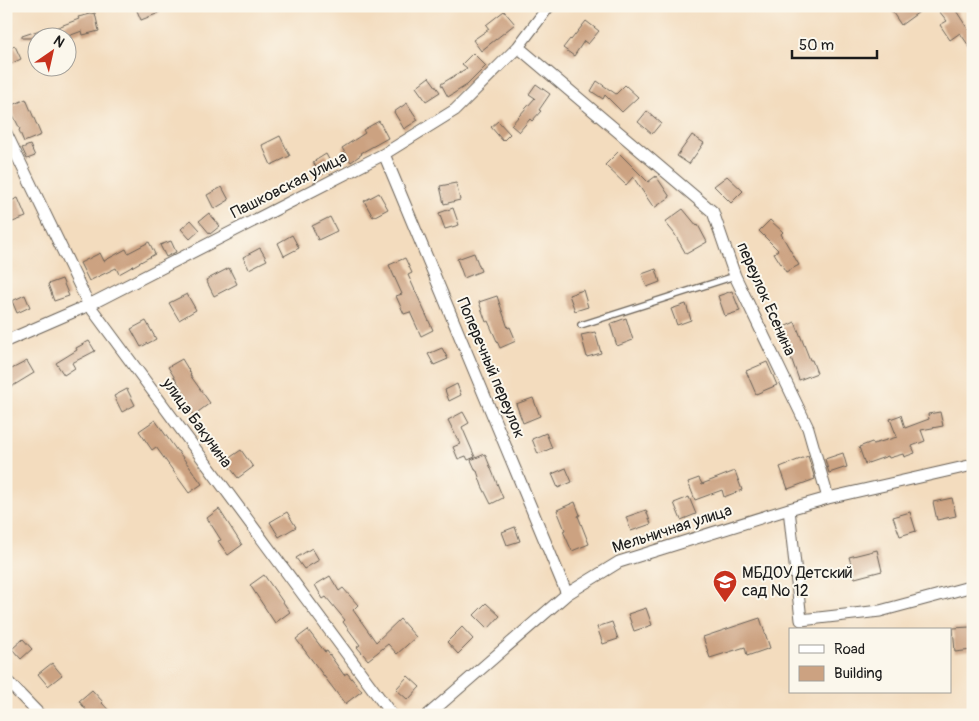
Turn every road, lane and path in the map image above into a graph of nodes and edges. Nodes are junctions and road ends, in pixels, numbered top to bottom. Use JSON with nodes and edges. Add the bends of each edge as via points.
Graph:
{"nodes":[{"id":1,"x":549,"y":6,"type":"edge"},
{"id":2,"x":518,"y":47,"type":"junction"},
{"id":3,"x":6,"y":132,"type":"edge"},
{"id":4,"x":384,"y":154,"type":"junction"},
{"id":5,"x":734,"y":276,"type":"junction"},
{"id":6,"x":90,"y":305,"type":"junction"},
{"id":7,"x":581,"y":325,"type":"dead end"},
{"id":8,"x":6,"y":341,"type":"edge"},
{"id":9,"x":973,"y":465,"type":"edge"},
{"id":10,"x":828,"y":498,"type":"junction"},
{"id":11,"x":789,"y":509,"type":"junction"},
{"id":12,"x":973,"y":586,"type":"edge"},
{"id":13,"x":567,"y":594,"type":"junction"},
{"id":14,"x":6,"y":680,"type":"edge"},
{"id":15,"x":40,"y":715,"type":"edge"},
{"id":16,"x":392,"y":715,"type":"edge"},
{"id":17,"x":428,"y":715,"type":"edge"}],
"edges":[{"from":1,"to":2,"type":"street","name":"Пашковская улица"},
{"from":2,"to":4,"type":"street","name":"Пашковская улица","via":[[455,110]]},
{"from":2,"to":5,"type":"street","name":"переулок Есенина","via":[[713,212]]},
{"from":3,"to":6,"type":"street","name":"улица Бакунина"},
{"from":4,"to":6,"type":"street","name":"Пашковская улица"},
{"from":4,"to":13,"type":"street","name":"Поперечный переулок"},
{"from":5,"to":7,"type":"lane"},
{"from":5,"to":10,"type":"street","name":"переулок Есенина","via":[[808,428]]},
{"from":6,"to":8,"type":"street","name":"Пашковская улица"},
{"from":6,"to":16,"type":"street","name":"улица Бакунина"},
{"from":9,"to":10,"type":"street","name":"Мельничная улица"},
{"from":10,"to":11,"type":"street","name":"Мельничная улица"},
{"from":11,"to":12,"type":"street","via":[[801,620],[880,611]]},
{"from":11,"to":13,"type":"street","name":"Мельничная улица","via":[[618,562]]},
{"from":13,"to":17,"type":"street","name":"Мельничная улица"},
{"from":14,"to":15,"type":"street"}]}
